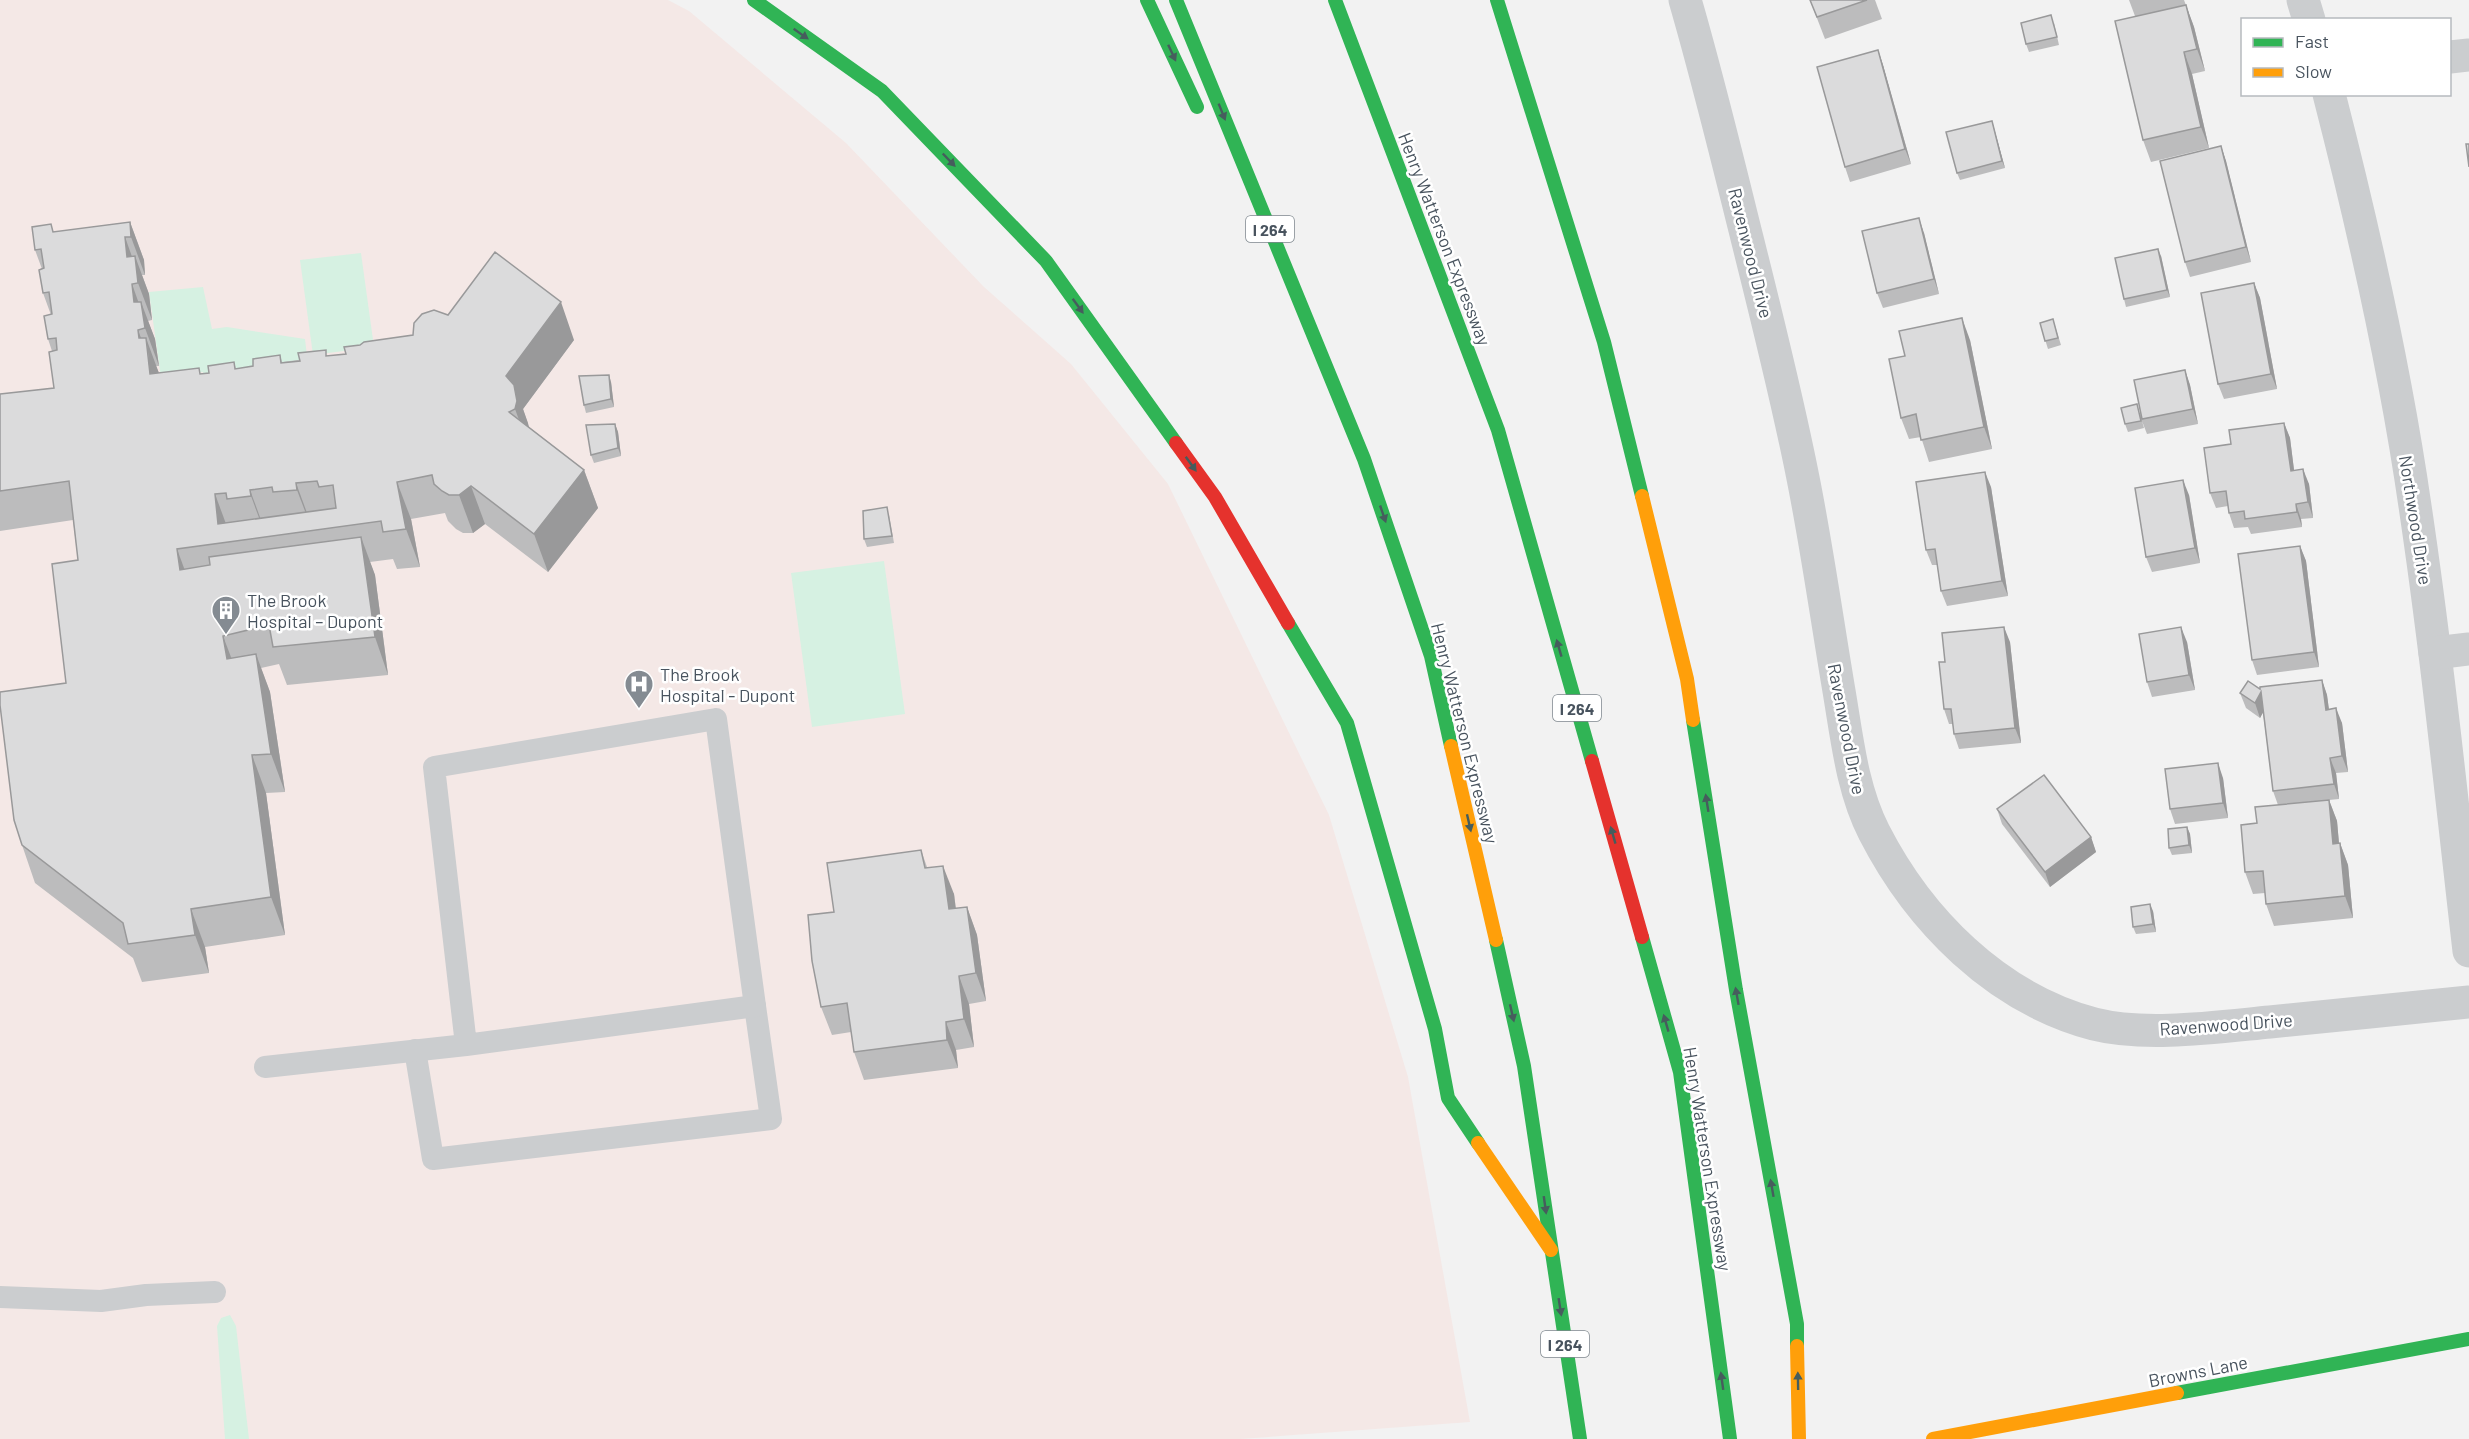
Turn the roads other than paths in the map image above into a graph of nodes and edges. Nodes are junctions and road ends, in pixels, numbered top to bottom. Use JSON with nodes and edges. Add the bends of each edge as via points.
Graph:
{"nodes":[{"id":1,"x":754,"y":0,"type":"edge"},
{"id":2,"x":1147,"y":0,"type":"edge"},
{"id":3,"x":1176,"y":0,"type":"edge"},
{"id":4,"x":1335,"y":0,"type":"edge"},
{"id":5,"x":1497,"y":0,"type":"edge"},
{"id":6,"x":1685,"y":0,"type":"edge"},
{"id":7,"x":2303,"y":0,"type":"edge"},
{"id":8,"x":2308,"y":18,"type":"edge"},
{"id":9,"x":2469,"y":55,"type":"edge"},
{"id":10,"x":2451,"y":57,"type":"edge"},
{"id":11,"x":2329,"y":96,"type":"edge"},
{"id":12,"x":1202,"y":117,"type":"dead end"},
{"id":13,"x":1253,"y":224,"type":"dead end"},
{"id":14,"x":1364,"y":459,"type":"junction"},
{"id":15,"x":2469,"y":649,"type":"edge"},
{"id":16,"x":2435,"y":653,"type":"junction"},
{"id":17,"x":2469,"y":951,"type":"edge"},
{"id":18,"x":2469,"y":1002,"type":"edge"},
{"id":19,"x":755,"y":1006,"type":"junction"},
{"id":20,"x":466,"y":1045,"type":"junction"},
{"id":21,"x":416,"y":1050,"type":"junction"},
{"id":22,"x":265,"y":1067,"type":"dead end"},
{"id":23,"x":1551,"y":1250,"type":"junction"},
{"id":24,"x":214,"y":1293,"type":"dead end"},
{"id":25,"x":0,"y":1297,"type":"edge"},
{"id":26,"x":2469,"y":1339,"type":"edge"},
{"id":27,"x":1580,"y":1439,"type":"edge"},
{"id":28,"x":1730,"y":1439,"type":"edge"},
{"id":29,"x":1799,"y":1439,"type":"edge"},
{"id":30,"x":1933,"y":1439,"type":"edge"}],
"edges":[{"from":1,"to":23,"type":"main road","one_way":true,"via":[[882,91],[1046,261],[1215,497],[1347,723],[1435,1029],[1448,1098]]},
{"from":2,"to":12,"type":"main road","one_way":true},
{"from":3,"to":14,"type":"main road","name":"Henry Watterson Expressway","number":"I 264","one_way":true},
{"from":28,"to":4,"type":"main road","name":"Henry Watterson Expressway","number":"I 264","one_way":true,"via":[[1680,1072],[1498,430]]},
{"from":29,"to":5,"type":"main road","one_way":true,"via":[[1797,1324],[1736,990],[1687,679],[1604,342]]},
{"from":6,"to":18,"type":"street","name":"Ravenwood Drive","via":[[1777,357],[1862,806],[1901,878],[1933,919],[1969,956],[2006,985],[2040,1005],[2096,1024],[2155,1030],[2215,1028]]},
{"from":7,"to":8,"type":"street"},
{"from":9,"to":10,"type":"street"},
{"from":11,"to":16,"type":"street","name":"Northwood Drive","via":[[2380,310],[2415,505]]},
{"from":13,"to":14,"type":"main road"},
{"from":14,"to":23,"type":"main road","name":"Henry Watterson Expressway","number":"I 264","one_way":true,"via":[[1431,656],[1524,1066]]},
{"from":15,"to":16,"type":"street"},
{"from":16,"to":17,"type":"street","name":"Northwood Drive"},
{"from":19,"to":20,"type":"lane"},
{"from":19,"to":20,"type":"lane","via":[[716,719],[434,767]]},
{"from":19,"to":21,"type":"lane","via":[[771,1119],[433,1159]]},
{"from":20,"to":21,"type":"lane"},
{"from":21,"to":22,"type":"lane"},
{"from":23,"to":27,"type":"main road","name":"Henry Watterson Expressway","number":"I 264","one_way":true},
{"from":24,"to":25,"type":"lane","via":[[101,1301]]},
{"from":26,"to":30,"type":"main road","name":"Browns Lane"}]}
